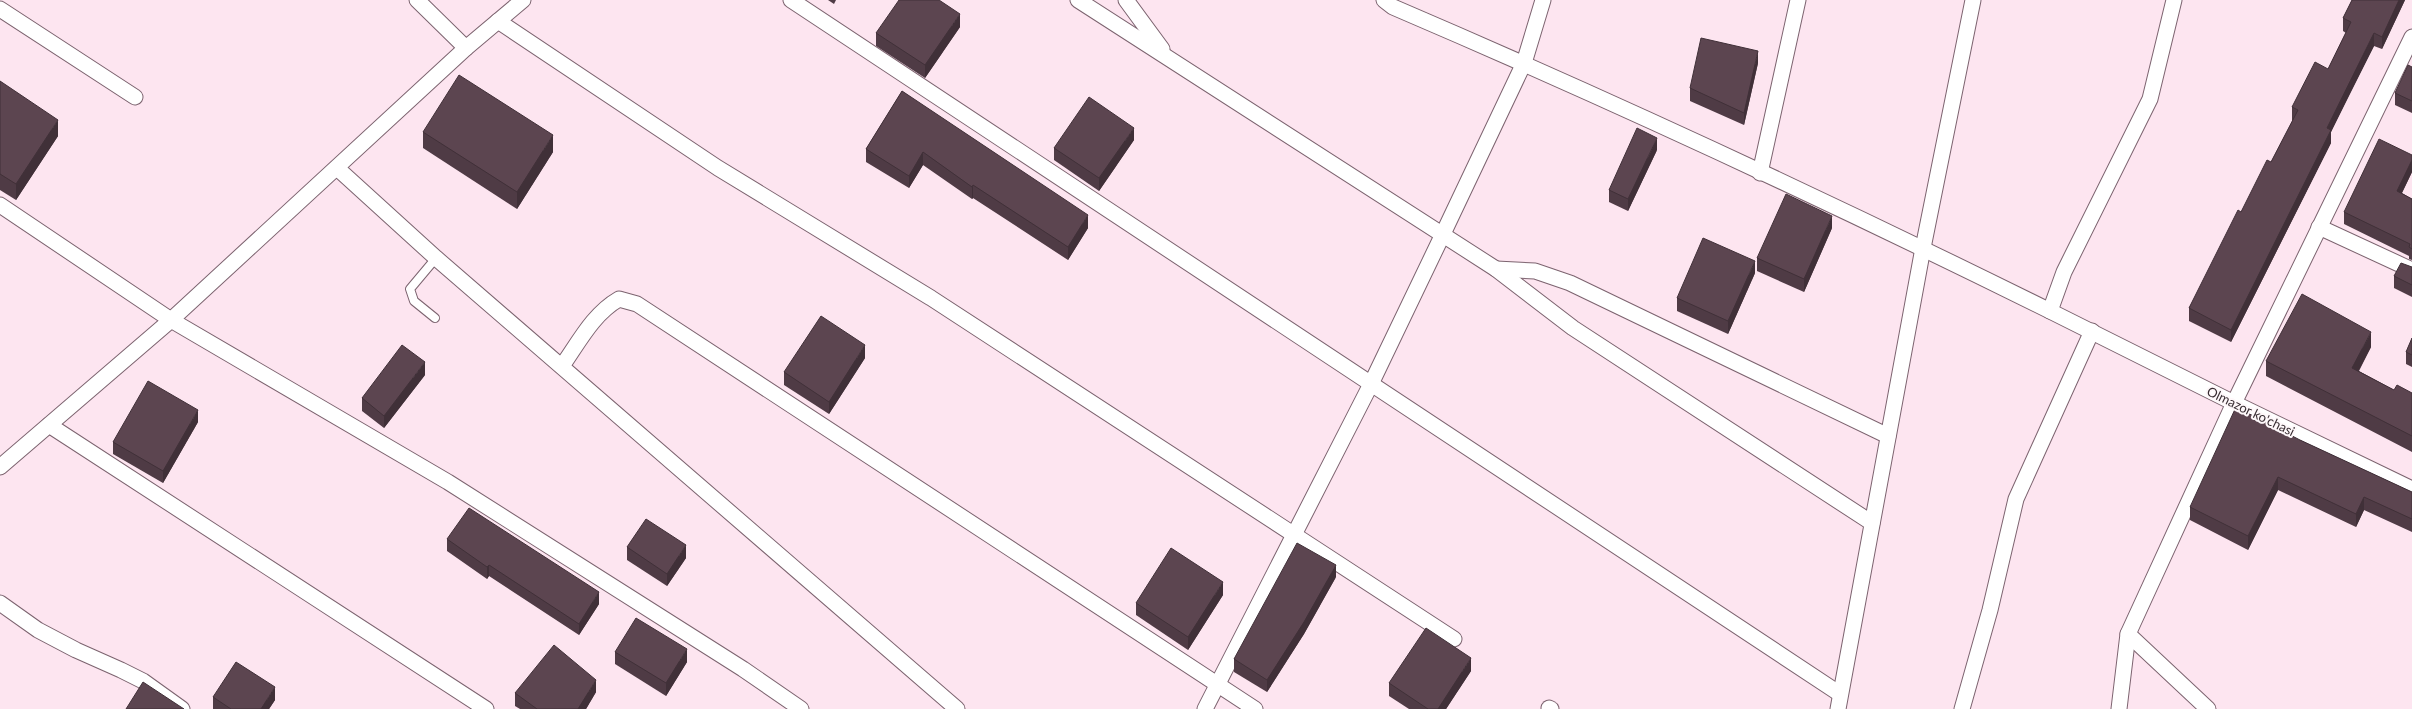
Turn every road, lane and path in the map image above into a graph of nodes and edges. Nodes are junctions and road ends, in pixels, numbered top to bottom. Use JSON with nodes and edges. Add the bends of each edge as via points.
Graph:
{"nodes":[{"id":1,"x":417,"y":0,"type":"edge"},
{"id":2,"x":524,"y":0,"type":"edge"},
{"id":3,"x":792,"y":0,"type":"edge"},
{"id":4,"x":1078,"y":0,"type":"edge"},
{"id":5,"x":1126,"y":0,"type":"edge"},
{"id":6,"x":1384,"y":0,"type":"edge"},
{"id":7,"x":1544,"y":0,"type":"edge"},
{"id":8,"x":1798,"y":0,"type":"edge"},
{"id":9,"x":1973,"y":0,"type":"edge"},
{"id":10,"x":2174,"y":0,"type":"edge"},
{"id":11,"x":0,"y":9,"type":"edge"},
{"id":12,"x":498,"y":21,"type":"junction"},
{"id":13,"x":2412,"y":37,"type":"edge"},
{"id":14,"x":466,"y":48,"type":"junction"},
{"id":15,"x":1169,"y":57,"type":"junction"},
{"id":16,"x":2407,"y":62,"type":"edge"},
{"id":17,"x":1524,"y":63,"type":"junction"},
{"id":18,"x":134,"y":97,"type":"dead end"},
{"id":19,"x":337,"y":168,"type":"junction"},
{"id":20,"x":1760,"y":173,"type":"junction"},
{"id":21,"x":0,"y":205,"type":"edge"},
{"id":22,"x":2319,"y":227,"type":"junction"},
{"id":23,"x":1442,"y":236,"type":"junction"},
{"id":24,"x":1923,"y":248,"type":"junction"},
{"id":25,"x":436,"y":258,"type":"junction"},
{"id":26,"x":1496,"y":269,"type":"junction"},
{"id":27,"x":2412,"y":270,"type":"edge"},
{"id":28,"x":2050,"y":311,"type":"junction"},
{"id":29,"x":435,"y":318,"type":"dead end"},
{"id":30,"x":171,"y":320,"type":"junction"},
{"id":31,"x":2092,"y":331,"type":"junction"},
{"id":32,"x":562,"y":366,"type":"junction"},
{"id":33,"x":1371,"y":384,"type":"junction"},
{"id":34,"x":2234,"y":403,"type":"junction"},
{"id":35,"x":49,"y":425,"type":"junction"},
{"id":36,"x":1888,"y":436,"type":"junction"},
{"id":37,"x":0,"y":467,"type":"edge"},
{"id":38,"x":2412,"y":489,"type":"edge"},
{"id":39,"x":1872,"y":523,"type":"junction"},
{"id":40,"x":1295,"y":534,"type":"junction"},
{"id":41,"x":0,"y":603,"type":"edge"},
{"id":42,"x":2128,"y":634,"type":"junction"},
{"id":43,"x":1454,"y":639,"type":"dead end"},
{"id":44,"x":1218,"y":685,"type":"junction"},
{"id":45,"x":1840,"y":694,"type":"junction"},
{"id":46,"x":182,"y":709,"type":"edge"},
{"id":47,"x":486,"y":709,"type":"edge"},
{"id":48,"x":801,"y":709,"type":"edge"},
{"id":49,"x":957,"y":709,"type":"edge"},
{"id":50,"x":1206,"y":709,"type":"edge"},
{"id":51,"x":1255,"y":709,"type":"edge"},
{"id":52,"x":1838,"y":709,"type":"edge"},
{"id":53,"x":1962,"y":709,"type":"edge"},
{"id":54,"x":2119,"y":709,"type":"edge"},
{"id":55,"x":2208,"y":709,"type":"edge"}],
"edges":[{"from":1,"to":14,"type":"street"},
{"from":2,"to":12,"type":"street"},
{"from":3,"to":33,"type":"street"},
{"from":4,"to":15,"type":"street"},
{"from":5,"to":15,"type":"street"},
{"from":6,"to":17,"type":"street","name":"Olmazor ko'chasi","via":[[1393,7]]},
{"from":7,"to":17,"type":"street"},
{"from":8,"to":20,"type":"street"},
{"from":9,"to":24,"type":"street"},
{"from":10,"to":28,"type":"street","via":[[2150,99],[2064,272]]},
{"from":11,"to":18,"type":"street"},
{"from":12,"to":14,"type":"street"},
{"from":12,"to":40,"type":"street","via":[[718,168],[931,298]]},
{"from":13,"to":16,"type":"street"},
{"from":14,"to":19,"type":"street"},
{"from":15,"to":23,"type":"street"},
{"from":16,"to":22,"type":"street"},
{"from":17,"to":20,"type":"street","name":"Olmazor ko'chasi"},
{"from":17,"to":23,"type":"street"},
{"from":19,"to":25,"type":"street"},
{"from":19,"to":30,"type":"street"},
{"from":20,"to":24,"type":"street","name":"Olmazor ko'chasi"},
{"from":21,"to":30,"type":"street"},
{"from":22,"to":27,"type":"street"},
{"from":22,"to":34,"type":"street"},
{"from":23,"to":26,"type":"street"},
{"from":23,"to":33,"type":"street"},
{"from":24,"to":28,"type":"street","name":"Olmazor ko'chasi"},
{"from":24,"to":36,"type":"street"},
{"from":25,"to":29,"type":"lane","via":[[410,289],[414,301]]},
{"from":25,"to":32,"type":"street"},
{"from":26,"to":36,"type":"street","via":[[1535,271],[1570,283]]},
{"from":26,"to":39,"type":"street","via":[[1573,328]]},
{"from":28,"to":31,"type":"street","name":"Olmazor ko'chasi"},
{"from":30,"to":35,"type":"street"},
{"from":30,"to":48,"type":"street","via":[[448,482],[743,669]]},
{"from":31,"to":34,"type":"street","name":"Olmazor ko'chasi"},
{"from":31,"to":53,"type":"street","via":[[2016,499],[1990,610]]},
{"from":32,"to":44,"type":"street","via":[[598,314],[607,306],[619,299],[637,304]]},
{"from":32,"to":49,"type":"street"},
{"from":33,"to":40,"type":"street"},
{"from":33,"to":45,"type":"street"},
{"from":34,"to":38,"type":"street","name":"Olmazor ko'chasi"},
{"from":34,"to":42,"type":"street"},
{"from":35,"to":37,"type":"street"},
{"from":35,"to":47,"type":"street"},
{"from":36,"to":39,"type":"street"},
{"from":39,"to":45,"type":"street"},
{"from":40,"to":43,"type":"street"},
{"from":40,"to":44,"type":"street"},
{"from":41,"to":46,"type":"street","via":[[38,630],[132,675]]},
{"from":42,"to":54,"type":"street"},
{"from":42,"to":55,"type":"street"},
{"from":44,"to":50,"type":"street"},
{"from":44,"to":51,"type":"street"},
{"from":45,"to":52,"type":"street"}]}
